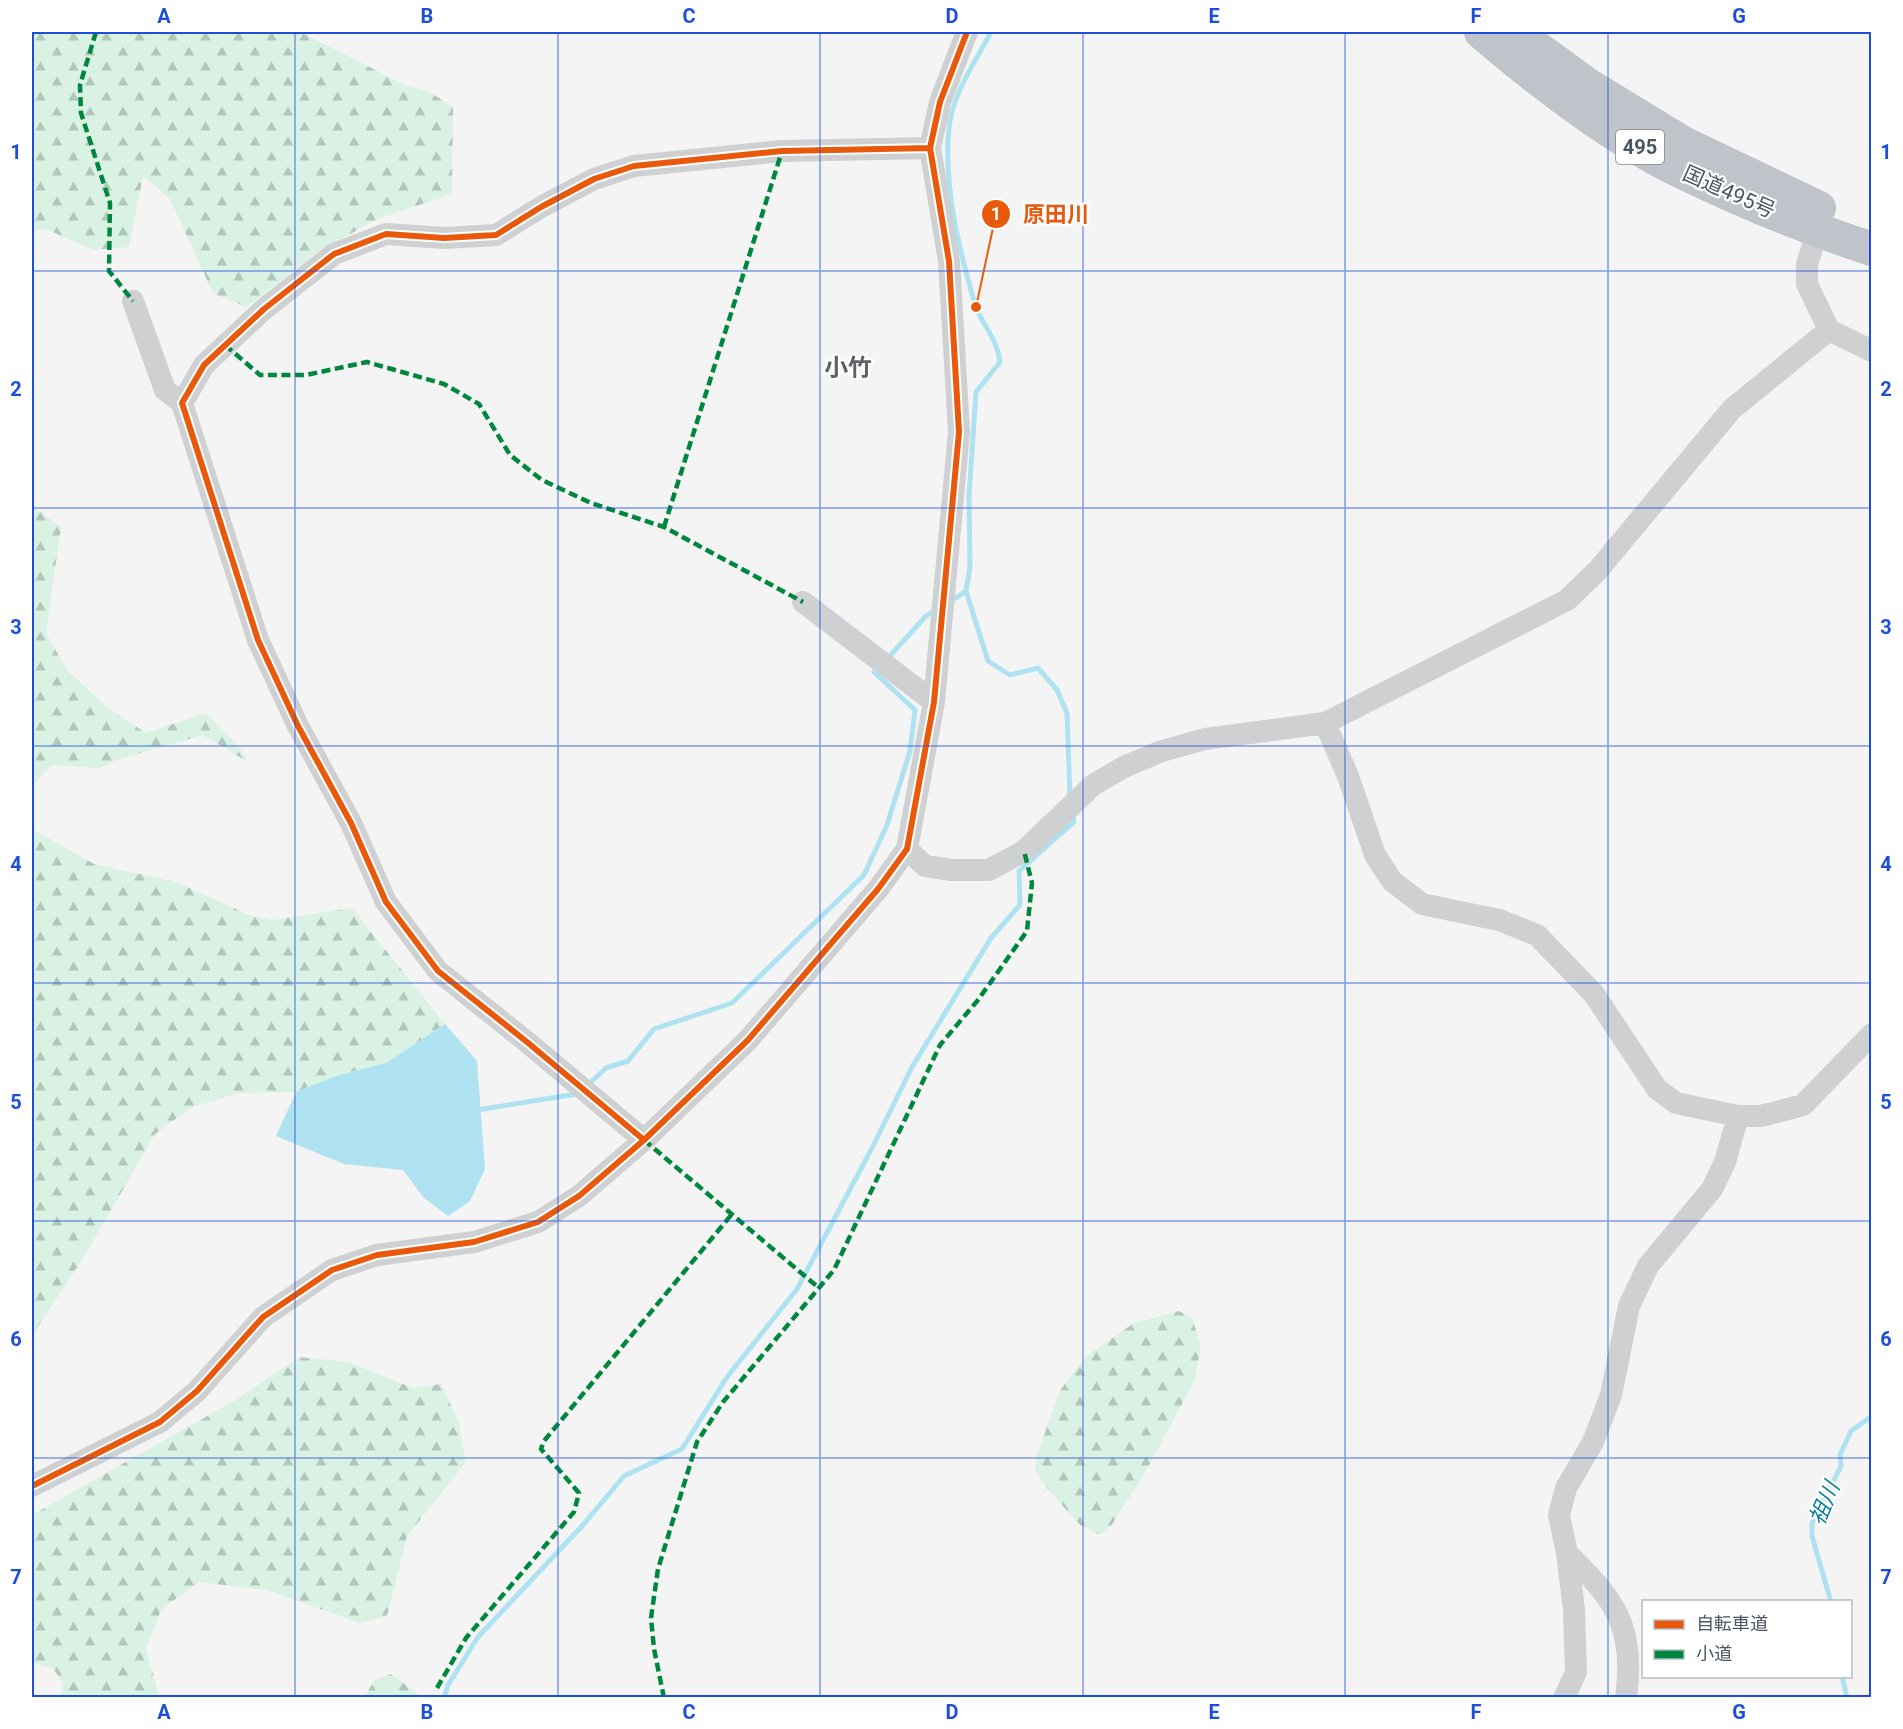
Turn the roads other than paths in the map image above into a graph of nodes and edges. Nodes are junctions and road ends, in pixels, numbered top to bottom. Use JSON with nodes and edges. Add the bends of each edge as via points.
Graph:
{"nodes":[{"id":1,"x":967,"y":32,"type":"edge"},
{"id":2,"x":1481,"y":32,"type":"edge"},
{"id":3,"x":1515,"y":32,"type":"edge"},
{"id":4,"x":930,"y":148,"type":"junction"},
{"id":5,"x":1820,"y":221,"type":"junction"},
{"id":6,"x":1872,"y":225,"type":"edge"},
{"id":7,"x":1872,"y":249,"type":"edge"},
{"id":8,"x":133,"y":301,"type":"dead end"},
{"id":9,"x":1829,"y":330,"type":"junction"},
{"id":10,"x":1872,"y":351,"type":"edge"},
{"id":11,"x":182,"y":403,"type":"junction"},
{"id":12,"x":803,"y":602,"type":"dead end"},
{"id":13,"x":934,"y":702,"type":"junction"},
{"id":14,"x":1326,"y":723,"type":"junction"},
{"id":15,"x":907,"y":849,"type":"junction"},
{"id":16,"x":1872,"y":1034,"type":"edge"},
{"id":17,"x":1738,"y":1116,"type":"junction"},
{"id":18,"x":644,"y":1140,"type":"junction"},
{"id":19,"x":32,"y":1486,"type":"edge"},
{"id":20,"x":1567,"y":1553,"type":"junction"},
{"id":21,"x":1564,"y":1698,"type":"edge"},
{"id":22,"x":1626,"y":1698,"type":"edge"}],
"edges":[{"from":1,"to":4,"type":"street","via":[[940,102]]},
{"from":2,"to":5,"type":"highway","name":"国道495号","number":"495","via":[[1530,74],[1668,165]]},
{"from":3,"to":5,"type":"highway","name":"国道495号","number":"495","via":[[1588,85]]},
{"from":4,"to":11,"type":"street","via":[[782,151],[634,166],[594,179],[496,235],[444,238],[386,234],[334,254],[264,309],[204,365]]},
{"from":4,"to":13,"type":"street","via":[[949,261],[959,432]]},
{"from":5,"to":6,"type":"highway","name":"国道495号","number":"495"},
{"from":5,"to":7,"type":"highway","name":"国道495号","number":"495"},
{"from":5,"to":9,"type":"street","via":[[1807,264],[1807,284]]},
{"from":8,"to":11,"type":"street","via":[[165,390]]},
{"from":9,"to":10,"type":"street"},
{"from":9,"to":14,"type":"street","via":[[1732,409],[1598,570],[1567,600]]},
{"from":11,"to":18,"type":"street","via":[[258,640],[297,726],[351,823],[386,902],[438,971]]},
{"from":12,"to":13,"type":"street"},
{"from":13,"to":15,"type":"street"},
{"from":14,"to":15,"type":"street","via":[[1205,738],[1124,767],[1093,785],[1024,851],[989,870],[925,866]]},
{"from":14,"to":17,"type":"street","via":[[1375,855],[1392,881],[1422,904],[1499,920],[1537,935],[1594,994],[1657,1089],[1676,1103]]},
{"from":15,"to":18,"type":"street","via":[[878,889],[748,1040]]},
{"from":16,"to":17,"type":"street","via":[[1803,1105],[1761,1116]]},
{"from":17,"to":20,"type":"street","via":[[1725,1162],[1712,1189],[1648,1266],[1629,1306],[1611,1395],[1593,1442],[1566,1488],[1559,1515]]},
{"from":18,"to":19,"type":"street","via":[[579,1196],[538,1222],[474,1242],[377,1255],[332,1270],[263,1317],[197,1390],[160,1422]]},
{"from":20,"to":21,"type":"street","via":[[1576,1672]]},
{"from":20,"to":22,"type":"street","via":[[1602,1588],[1623,1621],[1629,1671]]}]}
